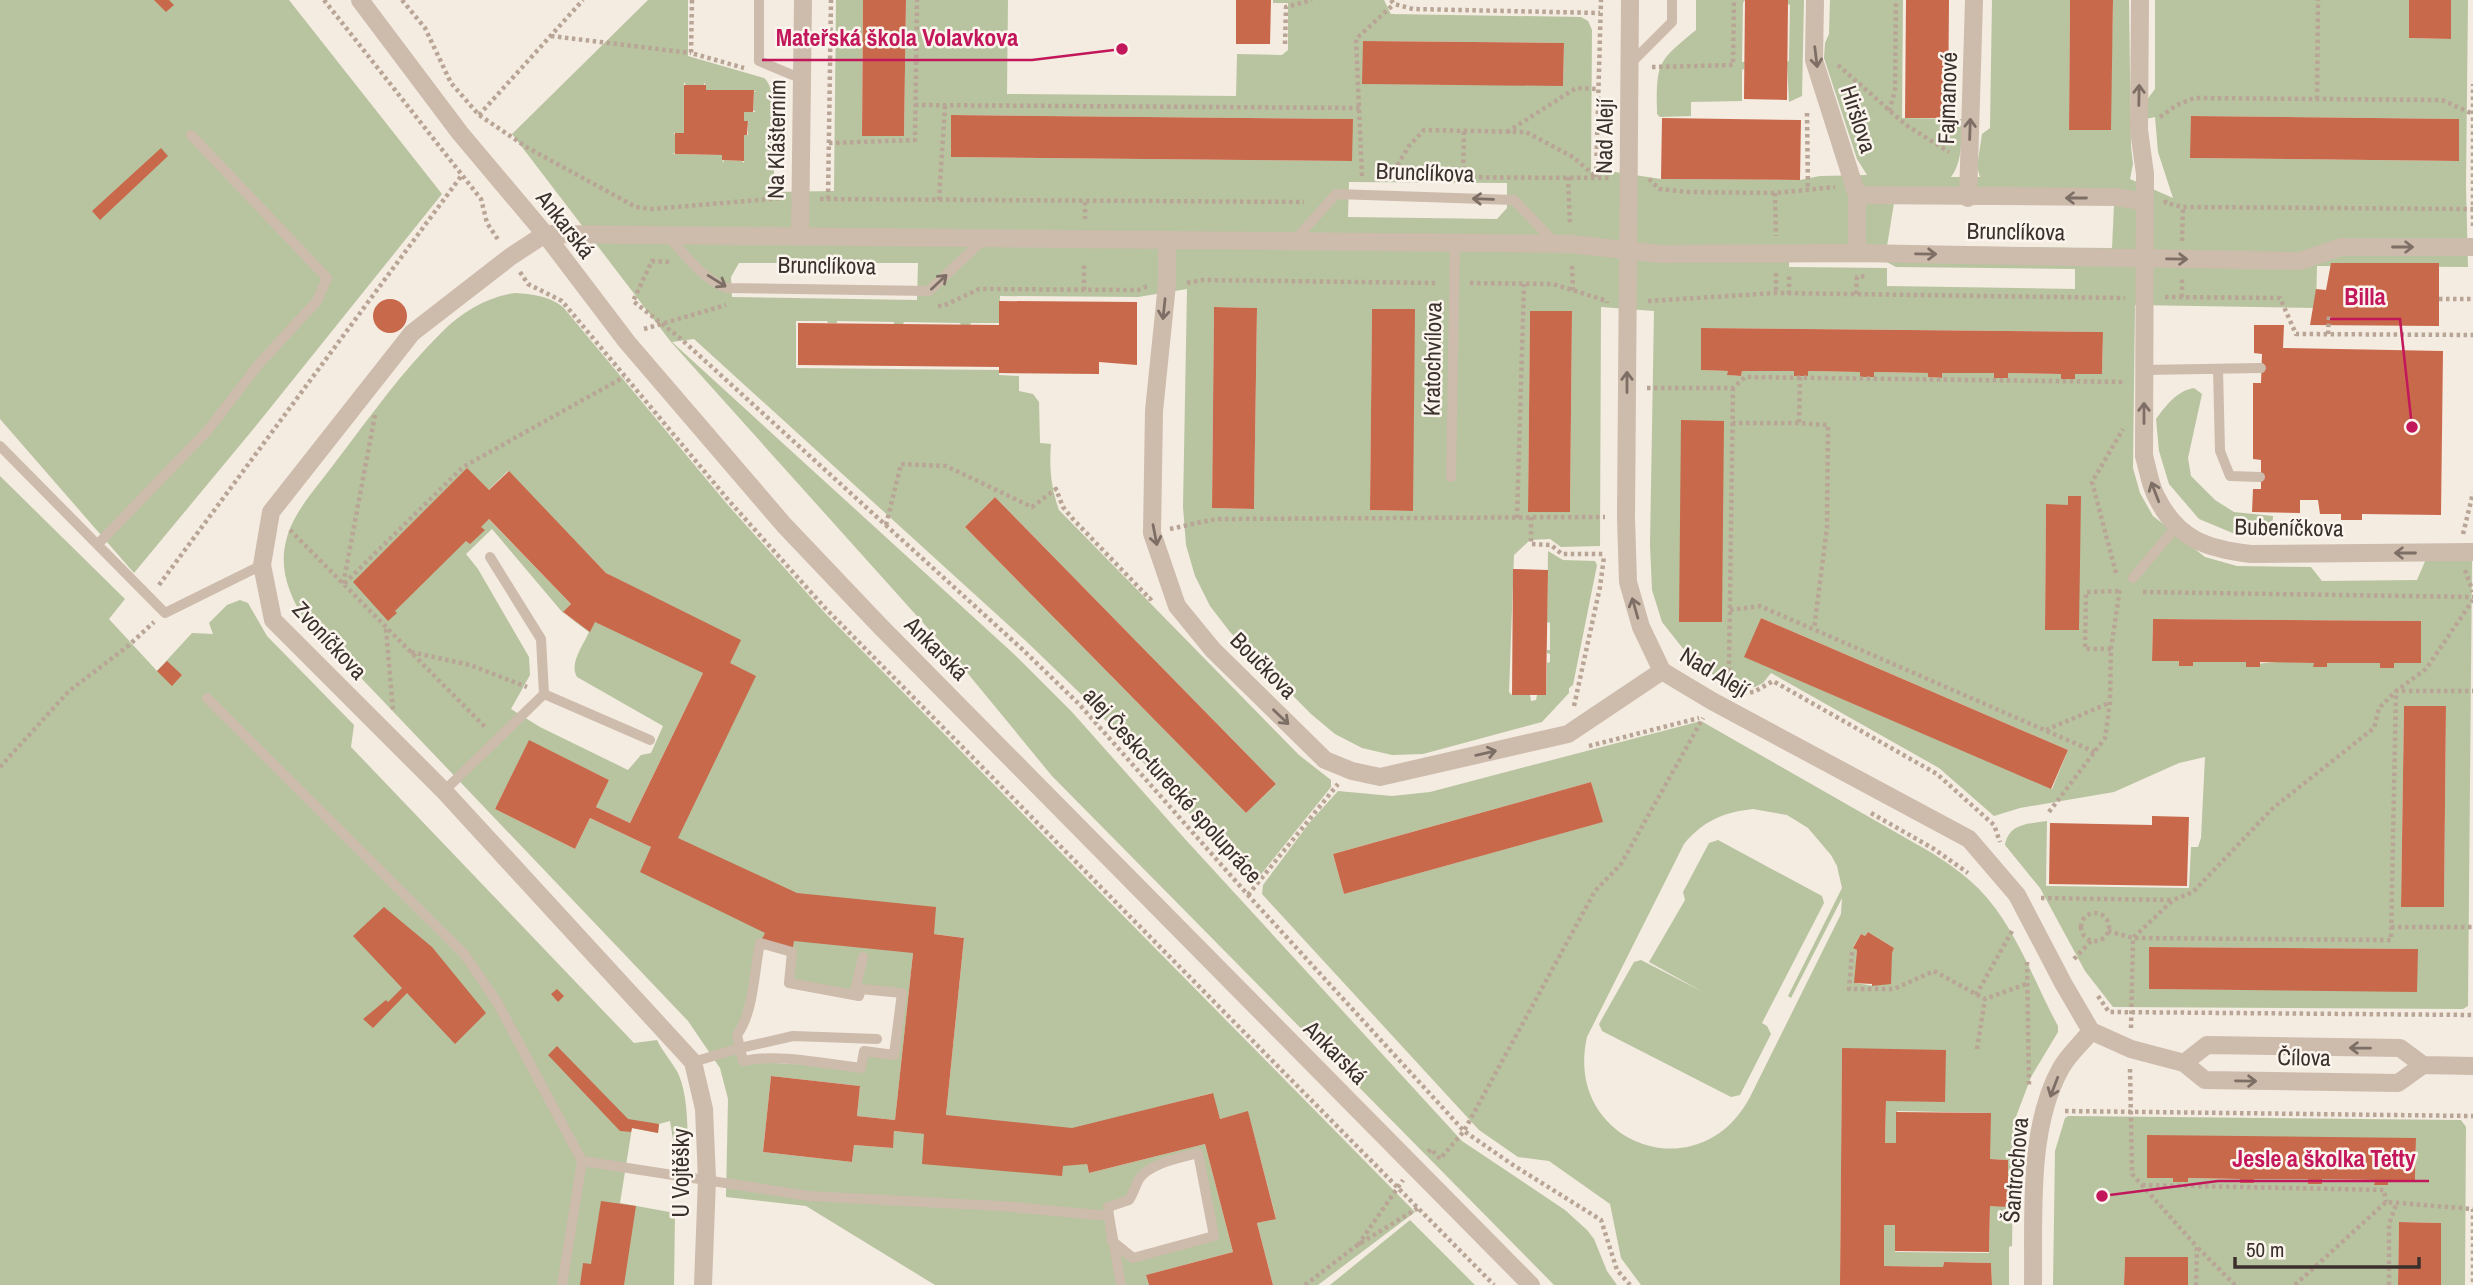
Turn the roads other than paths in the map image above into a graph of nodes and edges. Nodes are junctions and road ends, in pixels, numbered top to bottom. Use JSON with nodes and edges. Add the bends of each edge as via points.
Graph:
{"nodes":[{"id":1,"x":360,"y":0,"type":"edge"},
{"id":2,"x":759,"y":0,"type":"edge"},
{"id":3,"x":803,"y":0,"type":"edge"},
{"id":4,"x":1630,"y":0,"type":"edge"},
{"id":5,"x":1672,"y":0,"type":"edge"},
{"id":6,"x":1815,"y":0,"type":"edge"},
{"id":7,"x":1974,"y":0,"type":"edge"},
{"id":8,"x":2140,"y":0,"type":"edge"},
{"id":9,"x":1629,"y":65,"type":"junction"},
{"id":10,"x":802,"y":79,"type":"junction"},
{"id":11,"x":191,"y":135,"type":"dead end"},
{"id":12,"x":1851,"y":191,"type":"junction"},
{"id":13,"x":1968,"y":198,"type":"junction"},
{"id":14,"x":2144,"y":202,"type":"junction"},
{"id":15,"x":545,"y":234,"type":"junction"},
{"id":16,"x":667,"y":235,"type":"junction"},
{"id":17,"x":800,"y":237,"type":"junction"},
{"id":18,"x":985,"y":239,"type":"junction"},
{"id":19,"x":1167,"y":240,"type":"junction"},
{"id":20,"x":1293,"y":242,"type":"junction"},
{"id":21,"x":1455,"y":243,"type":"junction"},
{"id":22,"x":1556,"y":244,"type":"junction"},
{"id":23,"x":2473,"y":247,"type":"edge"},
{"id":24,"x":1627,"y":251,"type":"junction"},
{"id":25,"x":1857,"y":253,"type":"junction"},
{"id":26,"x":2144,"y":258,"type":"junction"},
{"id":27,"x":2261,"y":368,"type":"dead end"},
{"id":28,"x":2218,"y":369,"type":"junction"},
{"id":29,"x":2144,"y":370,"type":"junction"},
{"id":30,"x":0,"y":446,"type":"edge"},
{"id":31,"x":1451,"y":477,"type":"dead end"},
{"id":32,"x":2260,"y":477,"type":"dead end"},
{"id":33,"x":2176,"y":527,"type":"junction"},
{"id":34,"x":98,"y":544,"type":"junction"},
{"id":35,"x":2465,"y":552,"type":"edge"},
{"id":36,"x":490,"y":557,"type":"dead end"},
{"id":37,"x":262,"y":565,"type":"junction"},
{"id":38,"x":2133,"y":578,"type":"dead end"},
{"id":39,"x":1662,"y":671,"type":"junction"},
{"id":40,"x":544,"y":694,"type":"junction"},
{"id":41,"x":207,"y":698,"type":"dead end"},
{"id":42,"x":650,"y":740,"type":"dead end"},
{"id":43,"x":444,"y":791,"type":"junction"},
{"id":44,"x":863,"y":957,"type":"dead end"},
{"id":45,"x":854,"y":995,"type":"junction"},
{"id":46,"x":2091,"y":1031,"type":"junction"},
{"id":47,"x":877,"y":1039,"type":"dead end"},
{"id":48,"x":740,"y":1048,"type":"junction"},
{"id":49,"x":693,"y":1062,"type":"junction"},
{"id":50,"x":2184,"y":1063,"type":"junction"},
{"id":51,"x":2423,"y":1065,"type":"junction"},
{"id":52,"x":2473,"y":1066,"type":"edge"},
{"id":53,"x":582,"y":1161,"type":"junction"},
{"id":54,"x":707,"y":1179,"type":"junction"},
{"id":55,"x":1109,"y":1216,"type":"junction"},
{"id":56,"x":1112,"y":1241,"type":"junction"},
{"id":57,"x":1518,"y":1278,"type":"edge"},
{"id":58,"x":562,"y":1285,"type":"edge"},
{"id":59,"x":703,"y":1285,"type":"edge"},
{"id":60,"x":1121,"y":1285,"type":"edge"},
{"id":61,"x":1531,"y":1285,"type":"edge"},
{"id":62,"x":2033,"y":1285,"type":"edge"}],
"edges":[{"from":1,"to":15,"type":"street","name":"Ankarská","via":[[460,133]]},
{"from":2,"to":10,"type":"lane","via":[[759,61]]},
{"from":3,"to":10,"type":"street","name":"Na Klášterním"},
{"from":4,"to":9,"type":"street","name":"Nad Alejí"},
{"from":5,"to":9,"type":"lane","via":[[1672,22]]},
{"from":6,"to":12,"type":"street","name":"Hiršlova","one_way":true,"via":[[1814,60]]},
{"from":13,"to":7,"type":"street","name":"Fajmanové","one_way":true},
{"from":14,"to":8,"type":"street","one_way":true,"via":[[2139,132]]},
{"from":9,"to":24,"type":"street","name":"Nad Alejí"},
{"from":10,"to":17,"type":"street","name":"Na Klášterním"},
{"from":11,"to":34,"type":"lane","via":[[327,278],[317,300],[208,430]]},
{"from":12,"to":13,"type":"street","name":"Brunclíkova"},
{"from":12,"to":25,"type":"street","name":"Hiršlova"},
{"from":14,"to":13,"type":"street","name":"Brunclíkova","one_way":true},
{"from":14,"to":26,"type":"street"},
{"from":15,"to":16,"type":"street","name":"Brunclíkova"},
{"from":15,"to":37,"type":"street","name":"Zvoníčkova","via":[[412,333],[271,512]]},
{"from":15,"to":57,"type":"street","name":"Ankarská","via":[[626,342],[784,526]]},
{"from":16,"to":17,"type":"street","name":"Brunclíkova"},
{"from":16,"to":18,"type":"lane","name":"Brunclíkova","one_way":true,"via":[[701,270],[727,288],[929,291]]},
{"from":17,"to":18,"type":"street","name":"Brunclíkova"},
{"from":18,"to":19,"type":"street","name":"Brunclíkova"},
{"from":19,"to":20,"type":"street","name":"Brunclíkova"},
{"from":19,"to":39,"type":"street","name":"Boučkova","one_way":true,"via":[[1154,411],[1152,533],[1177,606],[1213,650],[1325,760],[1380,778],[1568,734]]},
{"from":20,"to":21,"type":"street","name":"Brunclíkova"},
{"from":22,"to":20,"type":"lane","name":"Brunclíkova","one_way":true,"via":[[1514,200],[1336,194]]},
{"from":21,"to":22,"type":"street","name":"Brunclíkova"},
{"from":21,"to":31,"type":"lane","name":"Kratochvílova"},
{"from":22,"to":24,"type":"street","name":"Brunclíkova"},
{"from":26,"to":23,"type":"street","name":"Brunclíkova","one_way":true,"via":[[2300,261],[2341,247]]},
{"from":24,"to":25,"type":"street","name":"Brunclíkova"},
{"from":39,"to":24,"type":"street","name":"Nad Alejí","one_way":true,"via":[[1641,627],[1628,582]]},
{"from":25,"to":26,"type":"street","name":"Brunclíkova","one_way":true},
{"from":26,"to":29,"type":"street","name":"Bubeníčkova"},
{"from":27,"to":28,"type":"lane"},
{"from":28,"to":29,"type":"lane"},
{"from":28,"to":32,"type":"lane","via":[[2220,450],[2230,476]]},
{"from":33,"to":29,"type":"street","name":"Bubeníčkova","one_way":true,"via":[[2156,497],[2144,456]]},
{"from":30,"to":34,"type":"lane"},
{"from":35,"to":33,"type":"street","name":"Bubeníčkova","one_way":true,"via":[[2251,554],[2220,551]]},
{"from":33,"to":38,"type":"lane"},
{"from":34,"to":37,"type":"lane","via":[[164,613]]},
{"from":36,"to":40,"type":"lane","via":[[541,639]]},
{"from":37,"to":43,"type":"street","name":"Zvoníčkova","via":[[273,620]]},
{"from":39,"to":46,"type":"street","name":"Nad Alejí","via":[[1969,839],[2017,895]]},
{"from":40,"to":42,"type":"lane"},
{"from":40,"to":43,"type":"lane"},
{"from":41,"to":53,"type":"lane","via":[[465,955],[498,1002]]},
{"from":43,"to":49,"type":"street","name":"Zvoníčkova"},
{"from":44,"to":45,"type":"lane"},
{"from":45,"to":48,"type":"lane","via":[[789,983],[792,952],[760,943],[749,1008],[737,1035]]},
{"from":45,"to":48,"type":"lane","via":[[859,996],[861,989],[902,993],[894,1055],[864,1051],[861,1068],[775,1059],[743,1061]]},
{"from":46,"to":50,"type":"street","name":"Čílova","via":[[2131,1049]]},
{"from":46,"to":62,"type":"street","name":"Šantrochova","one_way":true,"via":[[2061,1068],[2040,1129]]},
{"from":47,"to":48,"type":"lane","via":[[793,1036]]},
{"from":48,"to":49,"type":"lane"},
{"from":49,"to":54,"type":"street","name":"U Vojtěšky","via":[[704,1109]]},
{"from":51,"to":50,"type":"street","name":"Čílova","one_way":true,"via":[[2400,1048],[2207,1045]]},
{"from":50,"to":51,"type":"street","name":"Čílova","one_way":true,"via":[[2205,1080],[2398,1083]]},
{"from":51,"to":52,"type":"street","name":"Čílova"},
{"from":53,"to":54,"type":"lane"},
{"from":53,"to":58,"type":"lane"},
{"from":54,"to":55,"type":"lane","via":[[809,1196]]},
{"from":54,"to":59,"type":"street","name":"U Vojtěšky"},
{"from":55,"to":56,"type":"lane"},
{"from":55,"to":56,"type":"lane","via":[[1108,1207],[1129,1200],[1140,1177],[1198,1153],[1214,1236],[1133,1258]]},
{"from":56,"to":60,"type":"lane"},
{"from":57,"to":61,"type":"street","name":"Ankarská"}]}
